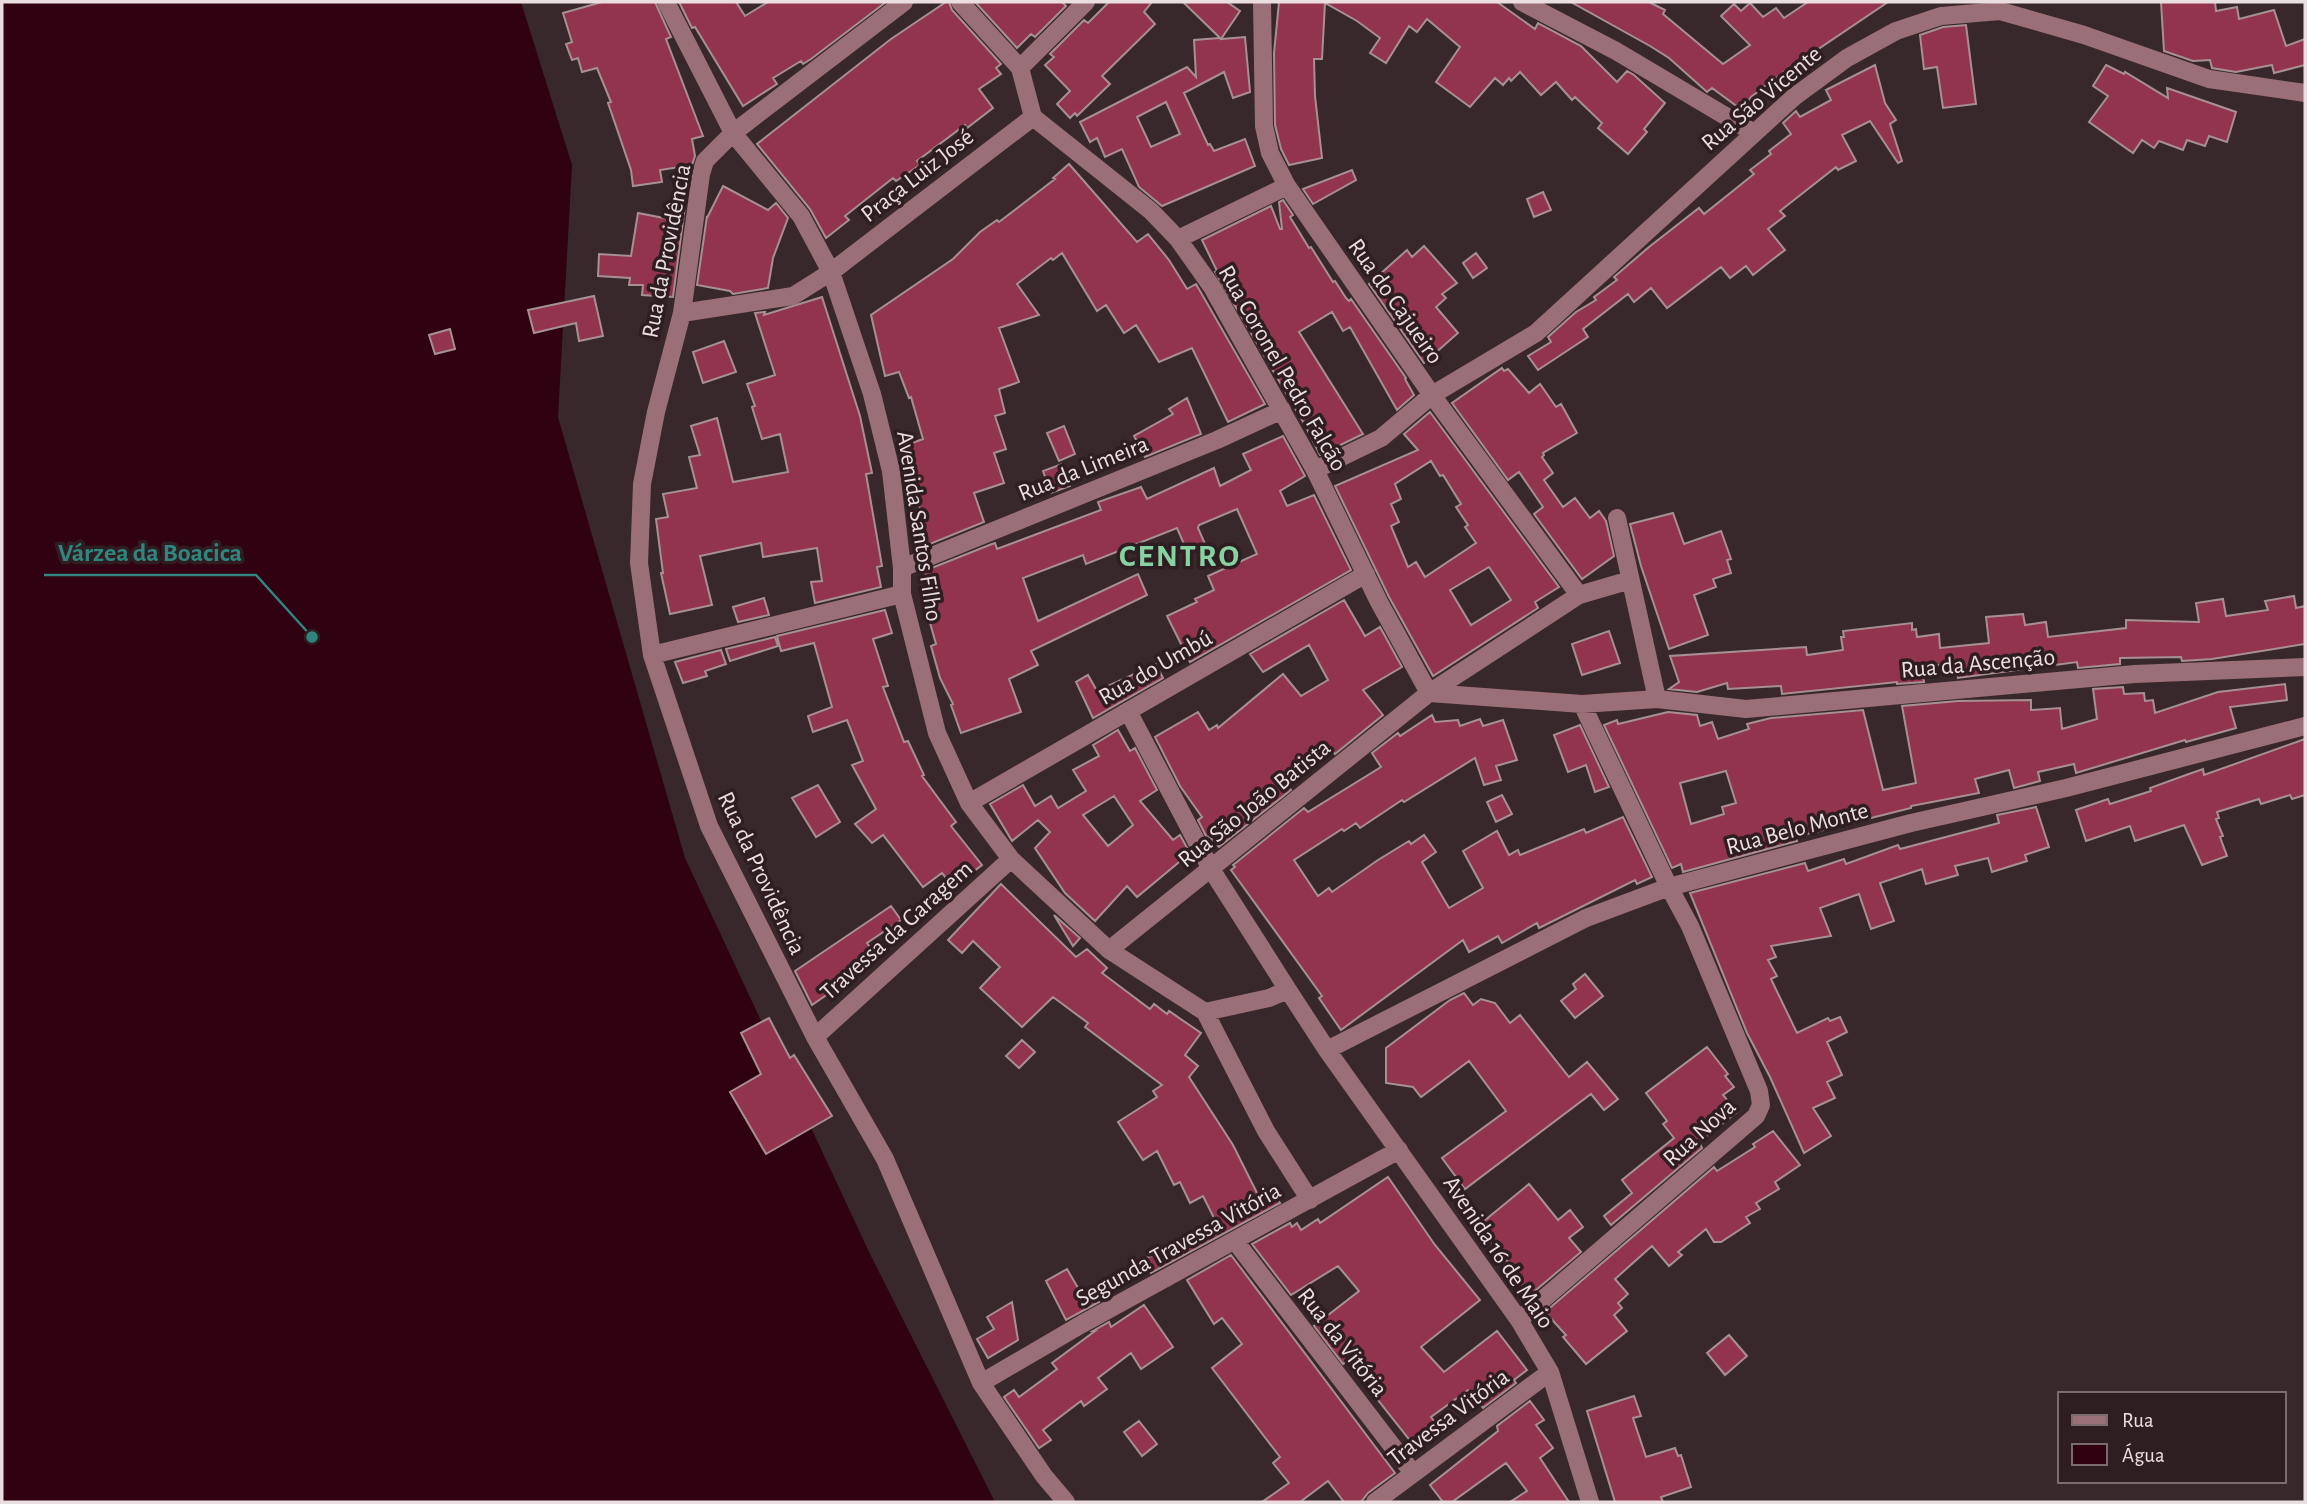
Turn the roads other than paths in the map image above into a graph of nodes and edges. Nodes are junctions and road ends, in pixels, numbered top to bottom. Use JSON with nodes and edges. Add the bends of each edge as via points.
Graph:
{"nodes":[{"id":1,"x":666,"y":2,"type":"edge"},
{"id":2,"x":904,"y":2,"type":"edge"},
{"id":3,"x":960,"y":2,"type":"edge"},
{"id":4,"x":1086,"y":2,"type":"edge"},
{"id":5,"x":1262,"y":2,"type":"edge"},
{"id":6,"x":1522,"y":2,"type":"edge"},
{"id":7,"x":1020,"y":68,"type":"junction"},
{"id":8,"x":2305,"y":93,"type":"edge"},
{"id":9,"x":1033,"y":117,"type":"junction"},
{"id":10,"x":733,"y":133,"type":"junction"},
{"id":11,"x":1754,"y":133,"type":"junction"},
{"id":12,"x":1287,"y":186,"type":"junction"},
{"id":13,"x":1178,"y":239,"type":"junction"},
{"id":14,"x":831,"y":272,"type":"junction"},
{"id":15,"x":682,"y":313,"type":"junction"},
{"id":16,"x":1432,"y":395,"type":"junction"},
{"id":17,"x":1282,"y":411,"type":"junction"},
{"id":18,"x":1315,"y":470,"type":"junction"},
{"id":19,"x":1617,"y":518,"type":"dead end"},
{"id":20,"x":902,"y":568,"type":"junction"},
{"id":21,"x":1366,"y":574,"type":"junction"},
{"id":22,"x":1630,"y":582,"type":"junction"},
{"id":23,"x":902,"y":594,"type":"junction"},
{"id":24,"x":1579,"y":595,"type":"junction"},
{"id":25,"x":652,"y":655,"type":"junction"},
{"id":26,"x":2305,"y":667,"type":"edge"},
{"id":27,"x":1429,"y":693,"type":"junction"},
{"id":28,"x":1657,"y":699,"type":"junction"},
{"id":29,"x":1582,"y":704,"type":"junction"},
{"id":30,"x":1128,"y":711,"type":"junction"},
{"id":31,"x":2305,"y":726,"type":"edge"},
{"id":32,"x":969,"y":803,"type":"junction"},
{"id":33,"x":1011,"y":859,"type":"junction"},
{"id":34,"x":1211,"y":869,"type":"junction"},
{"id":35,"x":1669,"y":887,"type":"junction"},
{"id":36,"x":1109,"y":950,"type":"junction"},
{"id":37,"x":1288,"y":990,"type":"junction"},
{"id":38,"x":1205,"y":1012,"type":"junction"},
{"id":39,"x":815,"y":1037,"type":"junction"},
{"id":40,"x":1327,"y":1050,"type":"junction"},
{"id":41,"x":1399,"y":1150,"type":"junction"},
{"id":42,"x":1311,"y":1200,"type":"junction"},
{"id":43,"x":1235,"y":1241,"type":"junction"},
{"id":44,"x":1519,"y":1320,"type":"junction"},
{"id":45,"x":1550,"y":1372,"type":"junction"},
{"id":46,"x":981,"y":1383,"type":"junction"},
{"id":47,"x":1413,"y":1473,"type":"junction"},
{"id":48,"x":1066,"y":1502,"type":"edge"},
{"id":49,"x":1375,"y":1502,"type":"edge"},
{"id":50,"x":1590,"y":1502,"type":"edge"}],
"edges":[{"from":1,"to":10,"type":"street","name":"Avenida Santos Filho"},
{"from":2,"to":10,"type":"street","name":"Rua da Providência"},
{"from":3,"to":7,"type":"street"},
{"from":4,"to":7,"type":"street"},
{"from":5,"to":12,"type":"street","name":"Rua do Cajueiro","via":[[1264,126],[1270,153]]},
{"from":6,"to":11,"type":"street","via":[[1616,51]]},
{"from":7,"to":9,"type":"street"},
{"from":8,"to":11,"type":"street","name":"Rua São Vicente","via":[[2209,79],[2000,11],[1941,16],[1896,31],[1847,58]]},
{"from":9,"to":13,"type":"street","name":"Rua Coronel Pedro Falcão"},
{"from":9,"to":14,"type":"street","name":"Praça Luiz José"},
{"from":10,"to":14,"type":"street","name":"Avenida Santos Filho","via":[[801,216]]},
{"from":10,"to":15,"type":"street","name":"Rua da Providência","via":[[705,161],[701,174]]},
{"from":11,"to":16,"type":"street","name":"Rua São Vicente","via":[[1536,333]]},
{"from":12,"to":13,"type":"street"},
{"from":12,"to":16,"type":"street","name":"Rua do Cajueiro"},
{"from":13,"to":17,"type":"street","name":"Rua Coronel Pedro Falcão","via":[[1212,287]]},
{"from":14,"to":15,"type":"street","name":"Praça Luiz José","via":[[793,296]]},
{"from":14,"to":20,"type":"street","name":"Avenida Santos Filho","via":[[872,394],[891,471]]},
{"from":15,"to":25,"type":"street","name":"Rua da Providência","via":[[642,484],[639,563]]},
{"from":16,"to":18,"type":"street","name":"Rua São Vicente","via":[[1381,438]]},
{"from":16,"to":24,"type":"street","name":"Rua do Cajueiro"},
{"from":17,"to":18,"type":"street","name":"Rua Coronel Pedro Falcão"},
{"from":17,"to":20,"type":"street","name":"Rua da Limeira"},
{"from":18,"to":21,"type":"street","name":"Rua Coronel Pedro Falcão"},
{"from":19,"to":22,"type":"street"},
{"from":20,"to":23,"type":"street","name":"Avenida Santos Filho"},
{"from":21,"to":27,"type":"street","name":"Rua Coronel Pedro Falcão"},
{"from":21,"to":30,"type":"street","name":"Rua do Umbú"},
{"from":22,"to":24,"type":"street","name":"Rua São João Batista"},
{"from":22,"to":28,"type":"street"},
{"from":23,"to":25,"type":"street"},
{"from":23,"to":32,"type":"street","name":"Avenida Santos Filho","via":[[937,733]]},
{"from":24,"to":27,"type":"street","name":"Rua São João Batista"},
{"from":25,"to":39,"type":"street","name":"Rua da Providência","via":[[709,826]]},
{"from":26,"to":28,"type":"street","name":"Rua da Ascenção","via":[[2135,674],[1746,709]]},
{"from":27,"to":29,"type":"street","name":"Rua da Ascenção"},
{"from":27,"to":34,"type":"street","name":"Rua São João Batista"},
{"from":28,"to":29,"type":"street","name":"Rua da Ascenção"},
{"from":29,"to":35,"type":"street"},
{"from":30,"to":32,"type":"street","name":"Rua do Umbú"},
{"from":30,"to":34,"type":"street","name":"Avenida 16 de Maio"},
{"from":31,"to":35,"type":"street","name":"Rua Belo Monte","via":[[2066,788],[1911,822]]},
{"from":32,"to":33,"type":"street","name":"Avenida Santos Filho"},
{"from":33,"to":36,"type":"street","name":"Avenida Santos Filho"},
{"from":33,"to":39,"type":"street","name":"Travessa da Garagem"},
{"from":34,"to":36,"type":"street","name":"Rua São João Batista"},
{"from":34,"to":37,"type":"street","name":"Avenida 16 de Maio"},
{"from":35,"to":40,"type":"street","name":"Rua Belo Monte","via":[[1586,918]]},
{"from":35,"to":44,"type":"street","name":"Rua Nova","via":[[1690,926],[1761,1105],[1756,1116]]},
{"from":36,"to":38,"type":"street","name":"Avenida Santos Filho"},
{"from":37,"to":38,"type":"street"},
{"from":37,"to":40,"type":"street","name":"Avenida 16 de Maio"},
{"from":38,"to":42,"type":"street","via":[[1266,1131]]},
{"from":39,"to":46,"type":"street","name":"Rua da Providência","via":[[885,1159]]},
{"from":40,"to":41,"type":"street","name":"Avenida 16 de Maio"},
{"from":41,"to":42,"type":"street","name":"Segunda Travessa Vitória"},
{"from":41,"to":44,"type":"street","name":"Avenida 16 de Maio"},
{"from":42,"to":43,"type":"street","name":"Segunda Travessa Vitória"},
{"from":43,"to":46,"type":"street","name":"Segunda Travessa Vitória"},
{"from":43,"to":47,"type":"street","name":"Rua da Vitória"},
{"from":44,"to":45,"type":"street","name":"Avenida 16 de Maio"},
{"from":45,"to":47,"type":"street","name":"Travessa Vitória"},
{"from":45,"to":50,"type":"street","name":"Avenida 16 de Maio"},
{"from":46,"to":48,"type":"street","name":"Rua da Providência"},
{"from":47,"to":49,"type":"street","name":"Travessa Vitória"}]}
